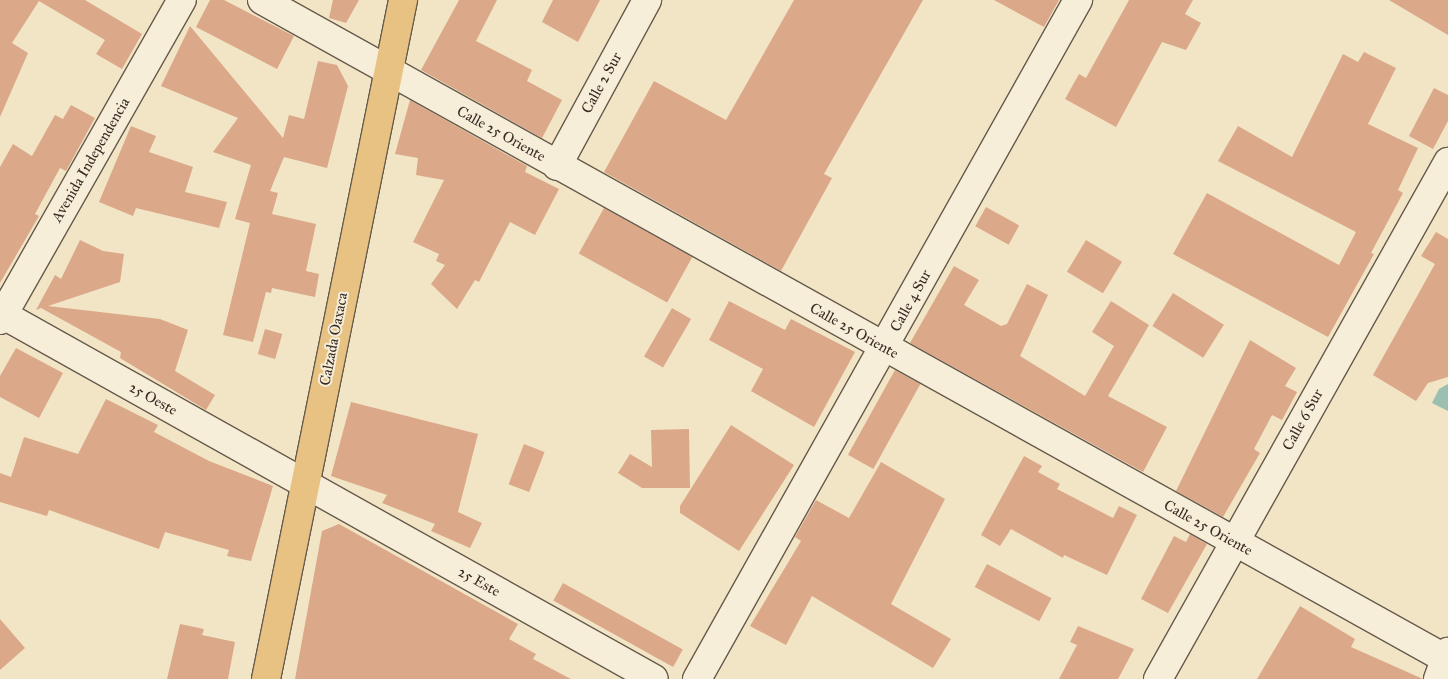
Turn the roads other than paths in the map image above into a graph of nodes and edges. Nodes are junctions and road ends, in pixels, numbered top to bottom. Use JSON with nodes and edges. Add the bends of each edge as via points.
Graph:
{"nodes":[{"id":1,"x":182,"y":0,"type":"edge"},
{"id":2,"x":262,"y":0,"type":"edge"},
{"id":3,"x":403,"y":0,"type":"edge"},
{"id":4,"x":647,"y":0,"type":"edge"},
{"id":5,"x":1078,"y":0,"type":"edge"},
{"id":6,"x":388,"y":71,"type":"junction"},
{"id":7,"x":1448,"y":162,"type":"edge"},
{"id":8,"x":557,"y":166,"type":"junction"},
{"id":9,"x":1,"y":315,"type":"edge"},
{"id":10,"x":885,"y":348,"type":"junction"},
{"id":11,"x":305,"y":485,"type":"junction"},
{"id":12,"x":1234,"y":542,"type":"junction"},
{"id":13,"x":1445,"y":663,"type":"edge"},
{"id":14,"x":266,"y":679,"type":"edge"},
{"id":15,"x":654,"y":679,"type":"edge"},
{"id":16,"x":697,"y":679,"type":"edge"},
{"id":17,"x":1158,"y":679,"type":"edge"}],
"edges":[{"from":1,"to":9,"type":"street","name":"Avenida Independencia"},
{"from":2,"to":6,"type":"street","name":"Calle 25 Oriente"},
{"from":3,"to":6,"type":"main road","name":"Calzada Oaxaca"},
{"from":4,"to":8,"type":"street","name":"Calle 2 Sur"},
{"from":5,"to":10,"type":"street","name":"Calle 4 Sur"},
{"from":6,"to":8,"type":"street","name":"Calle 25 Oriente"},
{"from":6,"to":11,"type":"main road","name":"Calzada Oaxaca"},
{"from":7,"to":12,"type":"street","name":"Calle 6 Sur"},
{"from":8,"to":10,"type":"street","name":"Calle 25 Oriente"},
{"from":9,"to":11,"type":"street","name":"25 Oeste"},
{"from":10,"to":12,"type":"street","name":"Calle 25 Oriente"},
{"from":10,"to":16,"type":"street","name":"Calle 4 Sur"},
{"from":11,"to":14,"type":"main road","name":"Calzada Oaxaca"},
{"from":11,"to":15,"type":"street","name":"25 Este"},
{"from":12,"to":13,"type":"street","name":"Calle 25 Oriente"},
{"from":12,"to":17,"type":"street","name":"Calle 6 Sur"}]}
